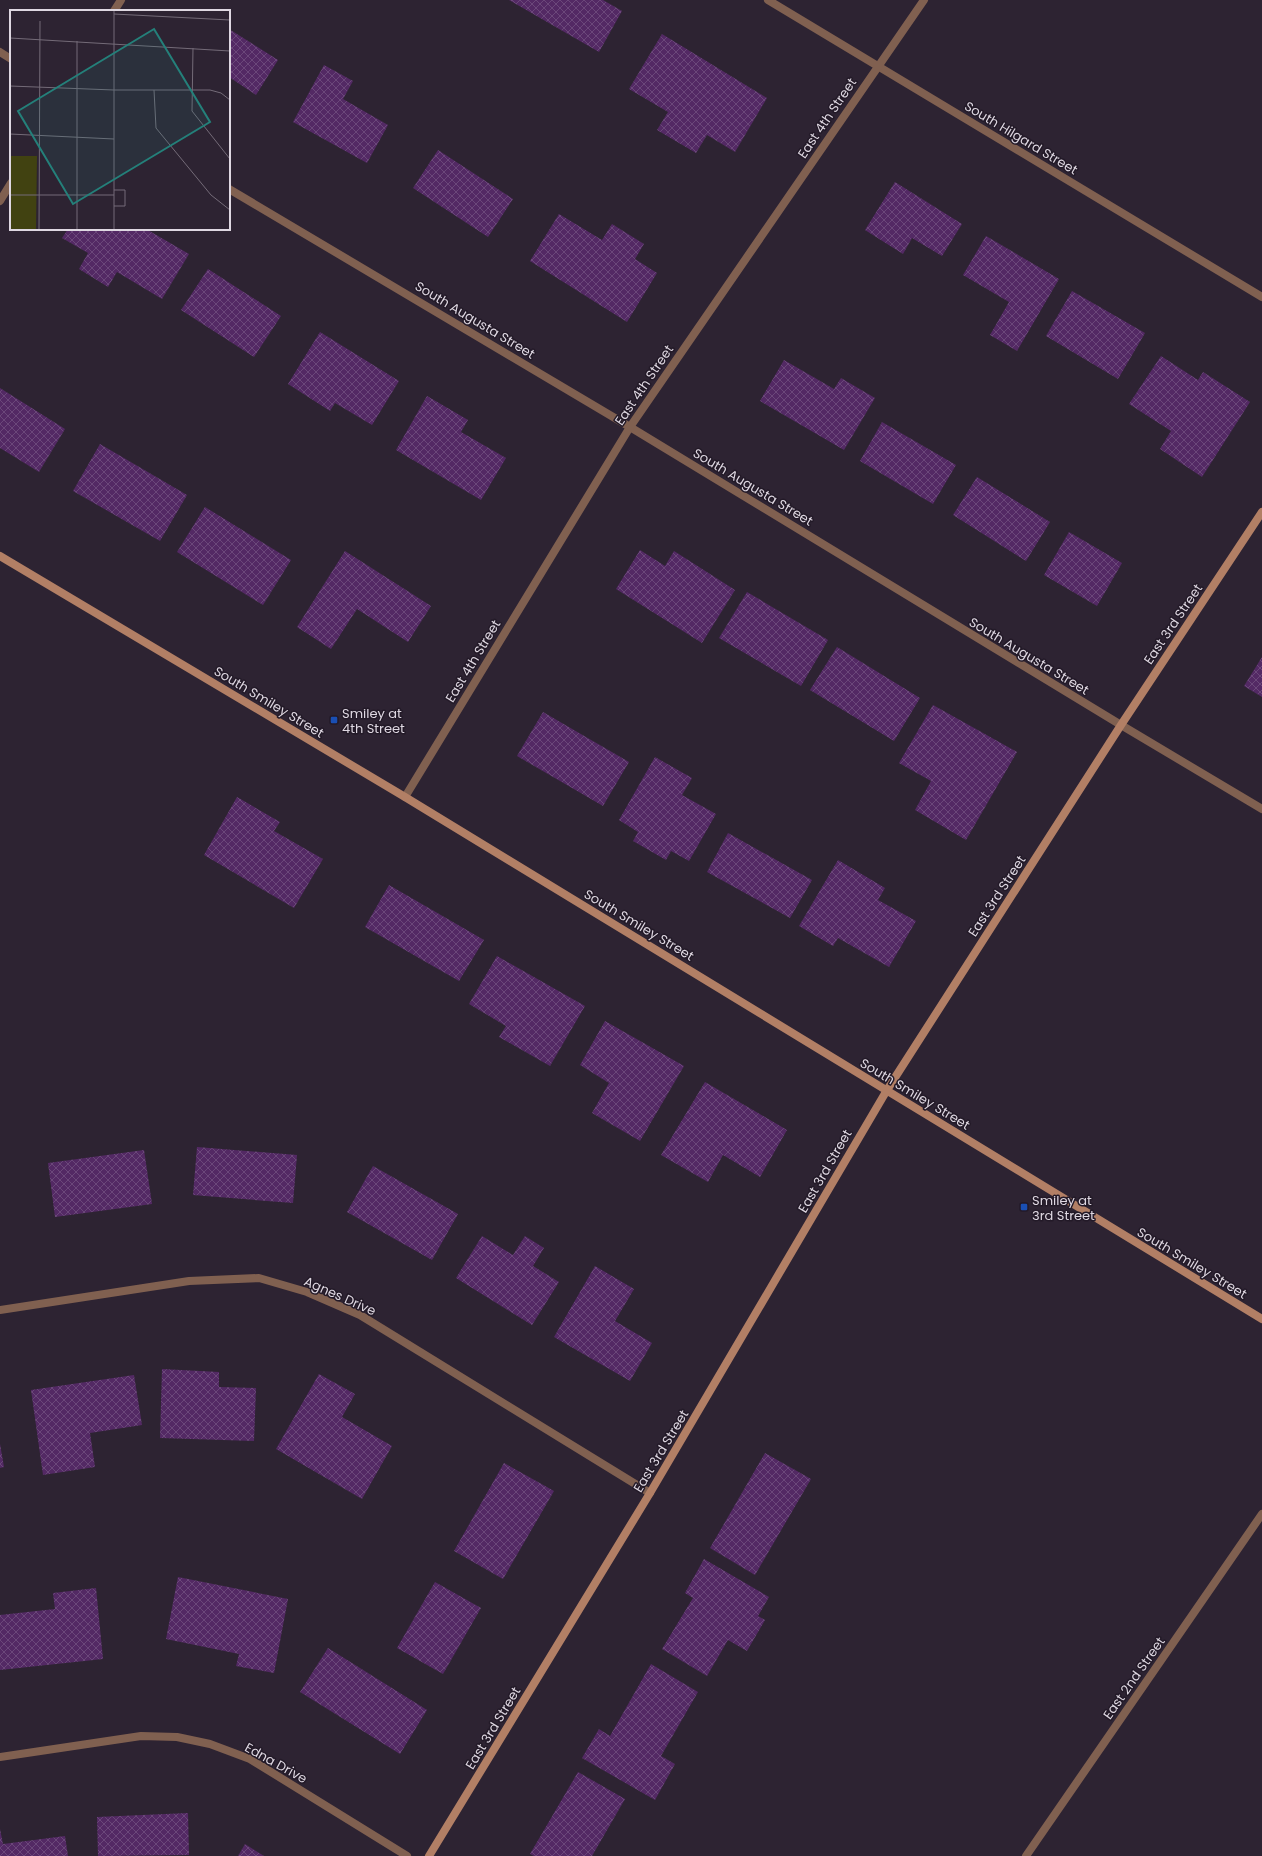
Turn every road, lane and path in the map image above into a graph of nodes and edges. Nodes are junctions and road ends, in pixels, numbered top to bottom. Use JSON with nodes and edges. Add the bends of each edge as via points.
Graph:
{"nodes":[{"id":1,"x":121,"y":0,"type":"edge"},
{"id":2,"x":768,"y":0,"type":"edge"},
{"id":3,"x":924,"y":0,"type":"edge"},
{"id":4,"x":115,"y":10,"type":"edge"},
{"id":5,"x":0,"y":52,"type":"edge"},
{"id":6,"x":10,"y":58,"type":"edge"},
{"id":7,"x":877,"y":65,"type":"junction"},
{"id":8,"x":10,"y":185,"type":"edge"},
{"id":9,"x":230,"y":190,"type":"edge"},
{"id":10,"x":0,"y":201,"type":"edge"},
{"id":11,"x":1262,"y":297,"type":"edge"},
{"id":12,"x":630,"y":427,"type":"junction"},
{"id":13,"x":1262,"y":512,"type":"edge"},
{"id":14,"x":0,"y":556,"type":"edge"},
{"id":15,"x":1121,"y":725,"type":"junction"},
{"id":16,"x":404,"y":797,"type":"junction"},
{"id":17,"x":1262,"y":809,"type":"edge"},
{"id":18,"x":887,"y":1090,"type":"junction"},
{"id":19,"x":0,"y":1310,"type":"edge"},
{"id":20,"x":1262,"y":1319,"type":"edge"},
{"id":21,"x":650,"y":1493,"type":"junction"},
{"id":22,"x":1262,"y":1514,"type":"edge"},
{"id":23,"x":0,"y":1758,"type":"edge"},
{"id":24,"x":407,"y":1856,"type":"edge"},
{"id":25,"x":429,"y":1856,"type":"edge"},
{"id":26,"x":1026,"y":1856,"type":"edge"}],
"edges":[{"from":1,"to":4,"type":"street"},
{"from":2,"to":7,"type":"street","name":"South Hilgard Street"},
{"from":3,"to":7,"type":"street","name":"East 4th Street"},
{"from":5,"to":6,"type":"street"},
{"from":7,"to":11,"type":"street","name":"South Hilgard Street"},
{"from":7,"to":12,"type":"street","name":"East 4th Street"},
{"from":8,"to":10,"type":"street"},
{"from":9,"to":12,"type":"street","name":"South Augusta Street"},
{"from":12,"to":15,"type":"street","name":"South Augusta Street"},
{"from":12,"to":16,"type":"street","name":"East 4th Street"},
{"from":13,"to":15,"type":"street","name":"East 3rd Street"},
{"from":14,"to":16,"type":"street","name":"South Smiley Street"},
{"from":15,"to":17,"type":"street","name":"South Augusta Street"},
{"from":15,"to":18,"type":"street","name":"East 3rd Street"},
{"from":16,"to":18,"type":"street","name":"South Smiley Street"},
{"from":18,"to":20,"type":"street","name":"South Smiley Street"},
{"from":18,"to":21,"type":"street","name":"East 3rd Street"},
{"from":19,"to":21,"type":"street","name":"Agnes Drive","via":[[189,1281],[259,1278],[307,1292],[360,1315]]},
{"from":21,"to":25,"type":"street","name":"East 3rd Street"},
{"from":22,"to":26,"type":"street","name":"East 2nd Street"},
{"from":23,"to":24,"type":"street","name":"Edna Drive","via":[[141,1736],[177,1737],[210,1744],[250,1759]]}]}
